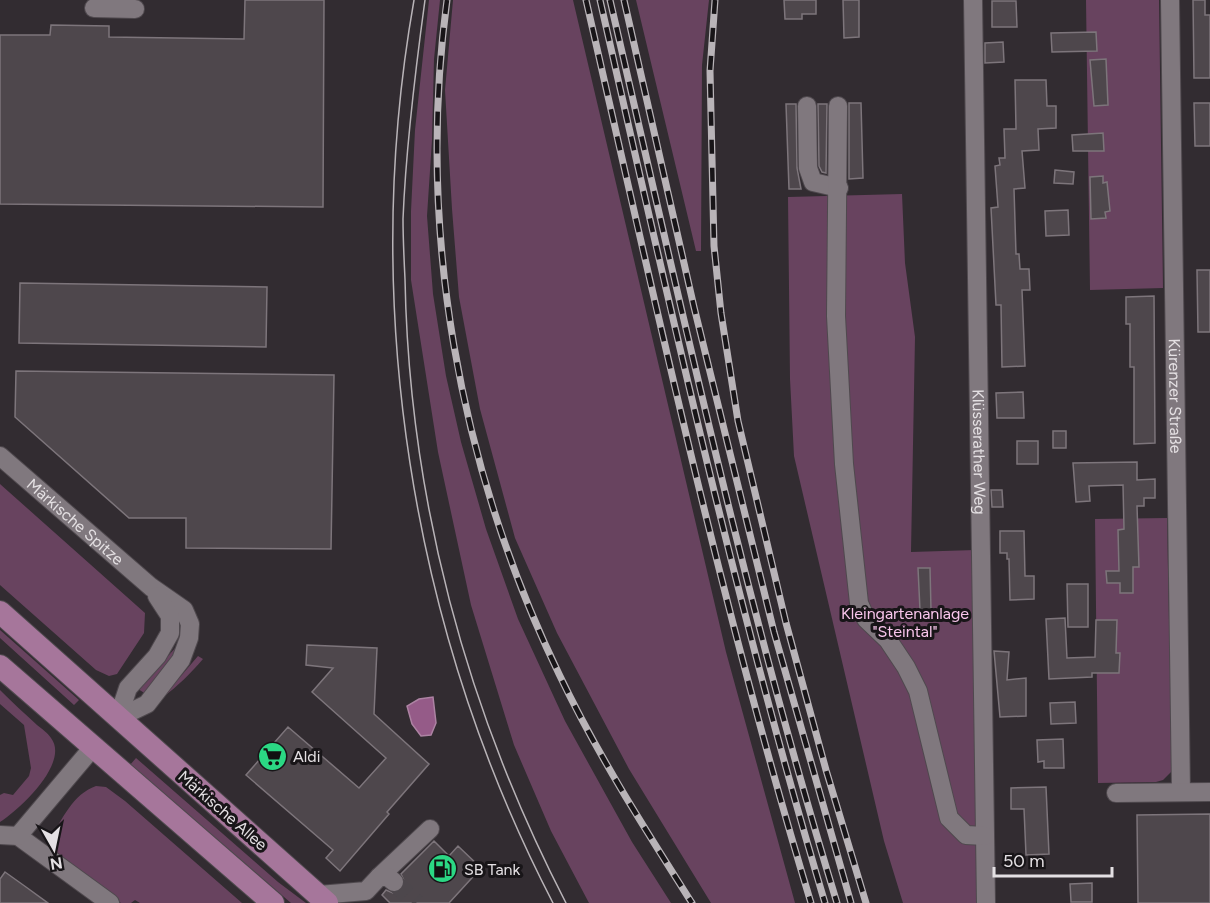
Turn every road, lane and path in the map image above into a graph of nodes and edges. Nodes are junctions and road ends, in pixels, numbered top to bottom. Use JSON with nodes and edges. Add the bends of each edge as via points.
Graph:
{"nodes":[{"id":1,"x":972,"y":0,"type":"edge"},
{"id":2,"x":1170,"y":0,"type":"edge"},
{"id":3,"x":94,"y":8,"type":"dead end"},
{"id":4,"x":135,"y":9,"type":"dead end"},
{"id":5,"x":807,"y":106,"type":"dead end"},
{"id":6,"x":838,"y":106,"type":"dead end"},
{"id":7,"x":839,"y":189,"type":"junction"},
{"id":8,"x":0,"y":456,"type":"edge"},
{"id":9,"x":0,"y":612,"type":"edge"},
{"id":10,"x":0,"y":666,"type":"edge"},
{"id":11,"x":118,"y":718,"type":"junction"},
{"id":12,"x":94,"y":746,"type":"junction"},
{"id":13,"x":1181,"y":792,"type":"junction"},
{"id":14,"x":1210,"y":792,"type":"edge"},
{"id":15,"x":1116,"y":794,"type":"dead end"},
{"id":16,"x":430,"y":829,"type":"dead end"},
{"id":17,"x":9,"y":835,"type":"edge"},
{"id":18,"x":985,"y":836,"type":"junction"},
{"id":19,"x":323,"y":899,"type":"edge"},
{"id":20,"x":110,"y":903,"type":"edge"},
{"id":21,"x":273,"y":903,"type":"edge"},
{"id":22,"x":986,"y":903,"type":"edge"}],
"edges":[{"from":1,"to":18,"type":"street","name":"Klüsserather Weg"},
{"from":2,"to":13,"type":"street","name":"Kürenzer Straße"},
{"from":3,"to":4,"type":"street"},
{"from":5,"to":7,"type":"street","via":[[808,168],[813,182]]},
{"from":6,"to":7,"type":"street"},
{"from":7,"to":18,"type":"street","via":[[836,316],[844,464],[859,603],[866,619],[888,640],[918,691],[949,818],[966,835]]},
{"from":8,"to":11,"type":"street","name":"Märkische Spitze","via":[[151,587],[184,610],[190,624],[182,660],[147,704]]},
{"from":9,"to":11,"type":"main road","name":"Märkische Allee"},
{"from":10,"to":12,"type":"main road"},
{"from":11,"to":12,"type":"main road"},
{"from":11,"to":19,"type":"main road","name":"Märkische Allee"},
{"from":12,"to":17,"type":"street"},
{"from":12,"to":21,"type":"main road"},
{"from":13,"to":14,"type":"street"},
{"from":13,"to":15,"type":"street"},
{"from":16,"to":19,"type":"street","via":[[386,880],[366,891]]},
{"from":17,"to":20,"type":"street"},
{"from":18,"to":22,"type":"street","name":"Klüsserather Weg"}]}
